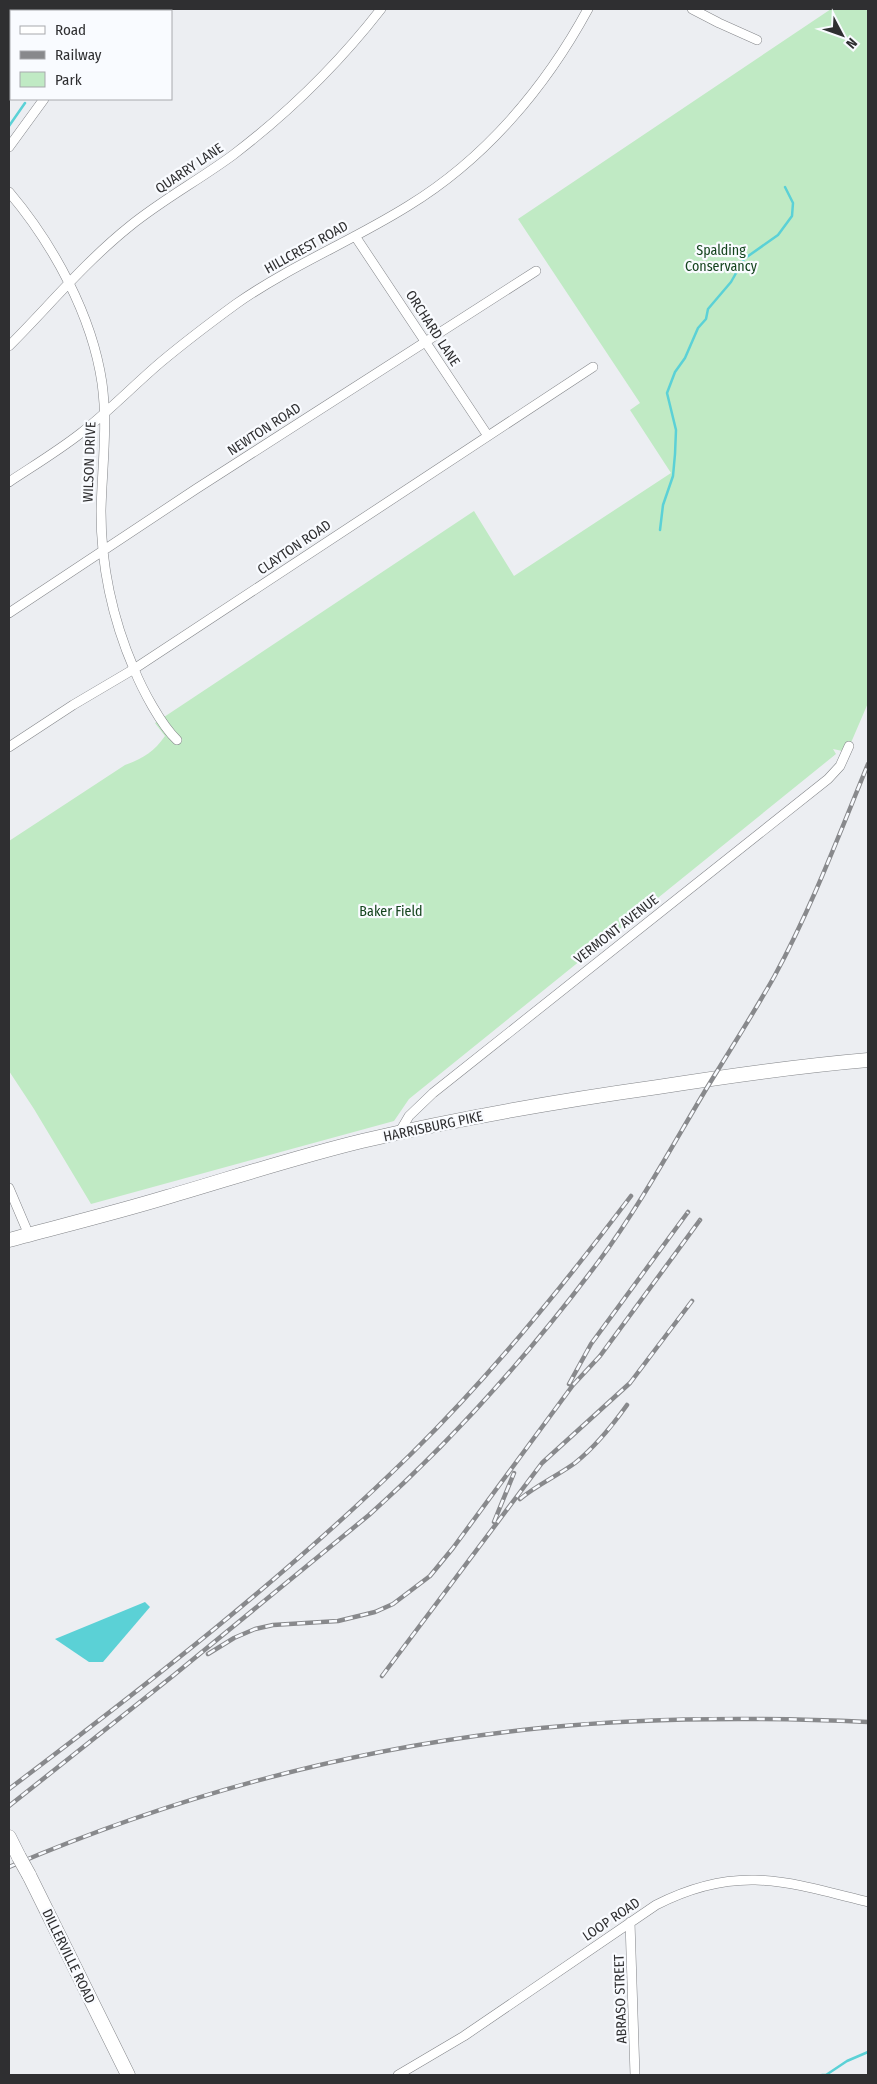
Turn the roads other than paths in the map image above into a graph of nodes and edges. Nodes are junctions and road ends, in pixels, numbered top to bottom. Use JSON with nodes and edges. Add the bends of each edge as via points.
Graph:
{"nodes":[{"id":1,"x":381,"y":9,"type":"edge"},
{"id":2,"x":588,"y":9,"type":"edge"},
{"id":3,"x":692,"y":9,"type":"edge"},
{"id":4,"x":757,"y":40,"type":"dead end"},
{"id":5,"x":43,"y":100,"type":"edge"},
{"id":6,"x":9,"y":147,"type":"edge"},
{"id":7,"x":9,"y":192,"type":"edge"},
{"id":8,"x":355,"y":236,"type":"junction"},
{"id":9,"x":536,"y":271,"type":"dead end"},
{"id":10,"x":68,"y":283,"type":"junction"},
{"id":11,"x":425,"y":342,"type":"junction"},
{"id":12,"x":9,"y":346,"type":"edge"},
{"id":13,"x":593,"y":366,"type":"dead end"},
{"id":14,"x":105,"y":414,"type":"junction"},
{"id":15,"x":488,"y":436,"type":"junction"},
{"id":16,"x":9,"y":482,"type":"edge"},
{"id":17,"x":103,"y":552,"type":"junction"},
{"id":18,"x":9,"y":613,"type":"edge"},
{"id":19,"x":134,"y":668,"type":"junction"},
{"id":20,"x":177,"y":740,"type":"dead end"},
{"id":21,"x":849,"y":746,"type":"dead end"},
{"id":22,"x":9,"y":747,"type":"edge"},
{"id":23,"x":868,"y":1060,"type":"edge"},
{"id":24,"x":399,"y":1133,"type":"junction"},
{"id":25,"x":9,"y":1188,"type":"edge"},
{"id":26,"x":29,"y":1235,"type":"junction"},
{"id":27,"x":9,"y":1240,"type":"edge"},
{"id":28,"x":9,"y":1837,"type":"edge"},
{"id":29,"x":868,"y":1902,"type":"edge"},
{"id":30,"x":630,"y":1922,"type":"junction"},
{"id":31,"x":120,"y":2059,"type":"junction"},
{"id":32,"x":118,"y":2075,"type":"edge"},
{"id":33,"x":128,"y":2075,"type":"edge"},
{"id":34,"x":398,"y":2075,"type":"edge"},
{"id":35,"x":635,"y":2075,"type":"edge"}],
"edges":[{"from":1,"to":10,"type":"street","name":"QUARRY LANE","via":[[351,45],[287,109],[234,154],[131,224]]},
{"from":2,"to":8,"type":"street","name":"HILLCREST ROAD","via":[[538,87],[477,153],[435,188]]},
{"from":3,"to":4,"type":"street"},
{"from":5,"to":6,"type":"street"},
{"from":7,"to":10,"type":"street","name":"WILSON DRIVE","via":[[45,241]]},
{"from":8,"to":11,"type":"street","name":"ORCHARD LANE"},
{"from":8,"to":14,"type":"street","name":"HILLCREST ROAD","via":[[274,279],[210,323],[160,362]]},
{"from":9,"to":11,"type":"street","name":"NEWTON ROAD"},
{"from":10,"to":12,"type":"street","name":"QUARRY LANE"},
{"from":10,"to":14,"type":"street","name":"WILSON DRIVE","via":[[88,330],[102,382]]},
{"from":11,"to":15,"type":"street","name":"ORCHARD LANE"},
{"from":11,"to":17,"type":"street","name":"NEWTON ROAD"},
{"from":13,"to":15,"type":"street","name":"CLAYTON ROAD"},
{"from":14,"to":16,"type":"street","name":"HILLCREST ROAD"},
{"from":14,"to":17,"type":"street","name":"WILSON DRIVE","via":[[101,510]]},
{"from":15,"to":19,"type":"street","name":"CLAYTON ROAD"},
{"from":17,"to":18,"type":"street","name":"NEWTON ROAD"},
{"from":17,"to":19,"type":"street","name":"WILSON DRIVE","via":[[115,621]]},
{"from":19,"to":20,"type":"street","name":"WILSON DRIVE","via":[[140,684]]},
{"from":19,"to":22,"type":"street","name":"CLAYTON ROAD"},
{"from":21,"to":24,"type":"street","name":"VERMONT AVENUE","via":[[840,766],[828,779],[439,1088],[412,1112]]},
{"from":23,"to":24,"type":"main road","name":"HARRISBURG PIKE","via":[[780,1069],[553,1102]]},
{"from":24,"to":26,"type":"main road","name":"HARRISBURG PIKE"},
{"from":25,"to":26,"type":"street"},
{"from":26,"to":27,"type":"main road","name":"HARRISBURG PIKE"},
{"from":28,"to":31,"type":"main road","name":"DILLERVILLE ROAD","bridge":true},
{"from":29,"to":30,"type":"street","name":"LOOP ROAD","via":[[796,1884],[745,1879],[685,1892]]},
{"from":30,"to":34,"type":"street","name":"LOOP ROAD","via":[[464,2036]]},
{"from":30,"to":35,"type":"street","name":"ABRASO STREET"},
{"from":31,"to":32,"type":"street"},
{"from":31,"to":33,"type":"main road","name":"DILLERVILLE ROAD"}]}
